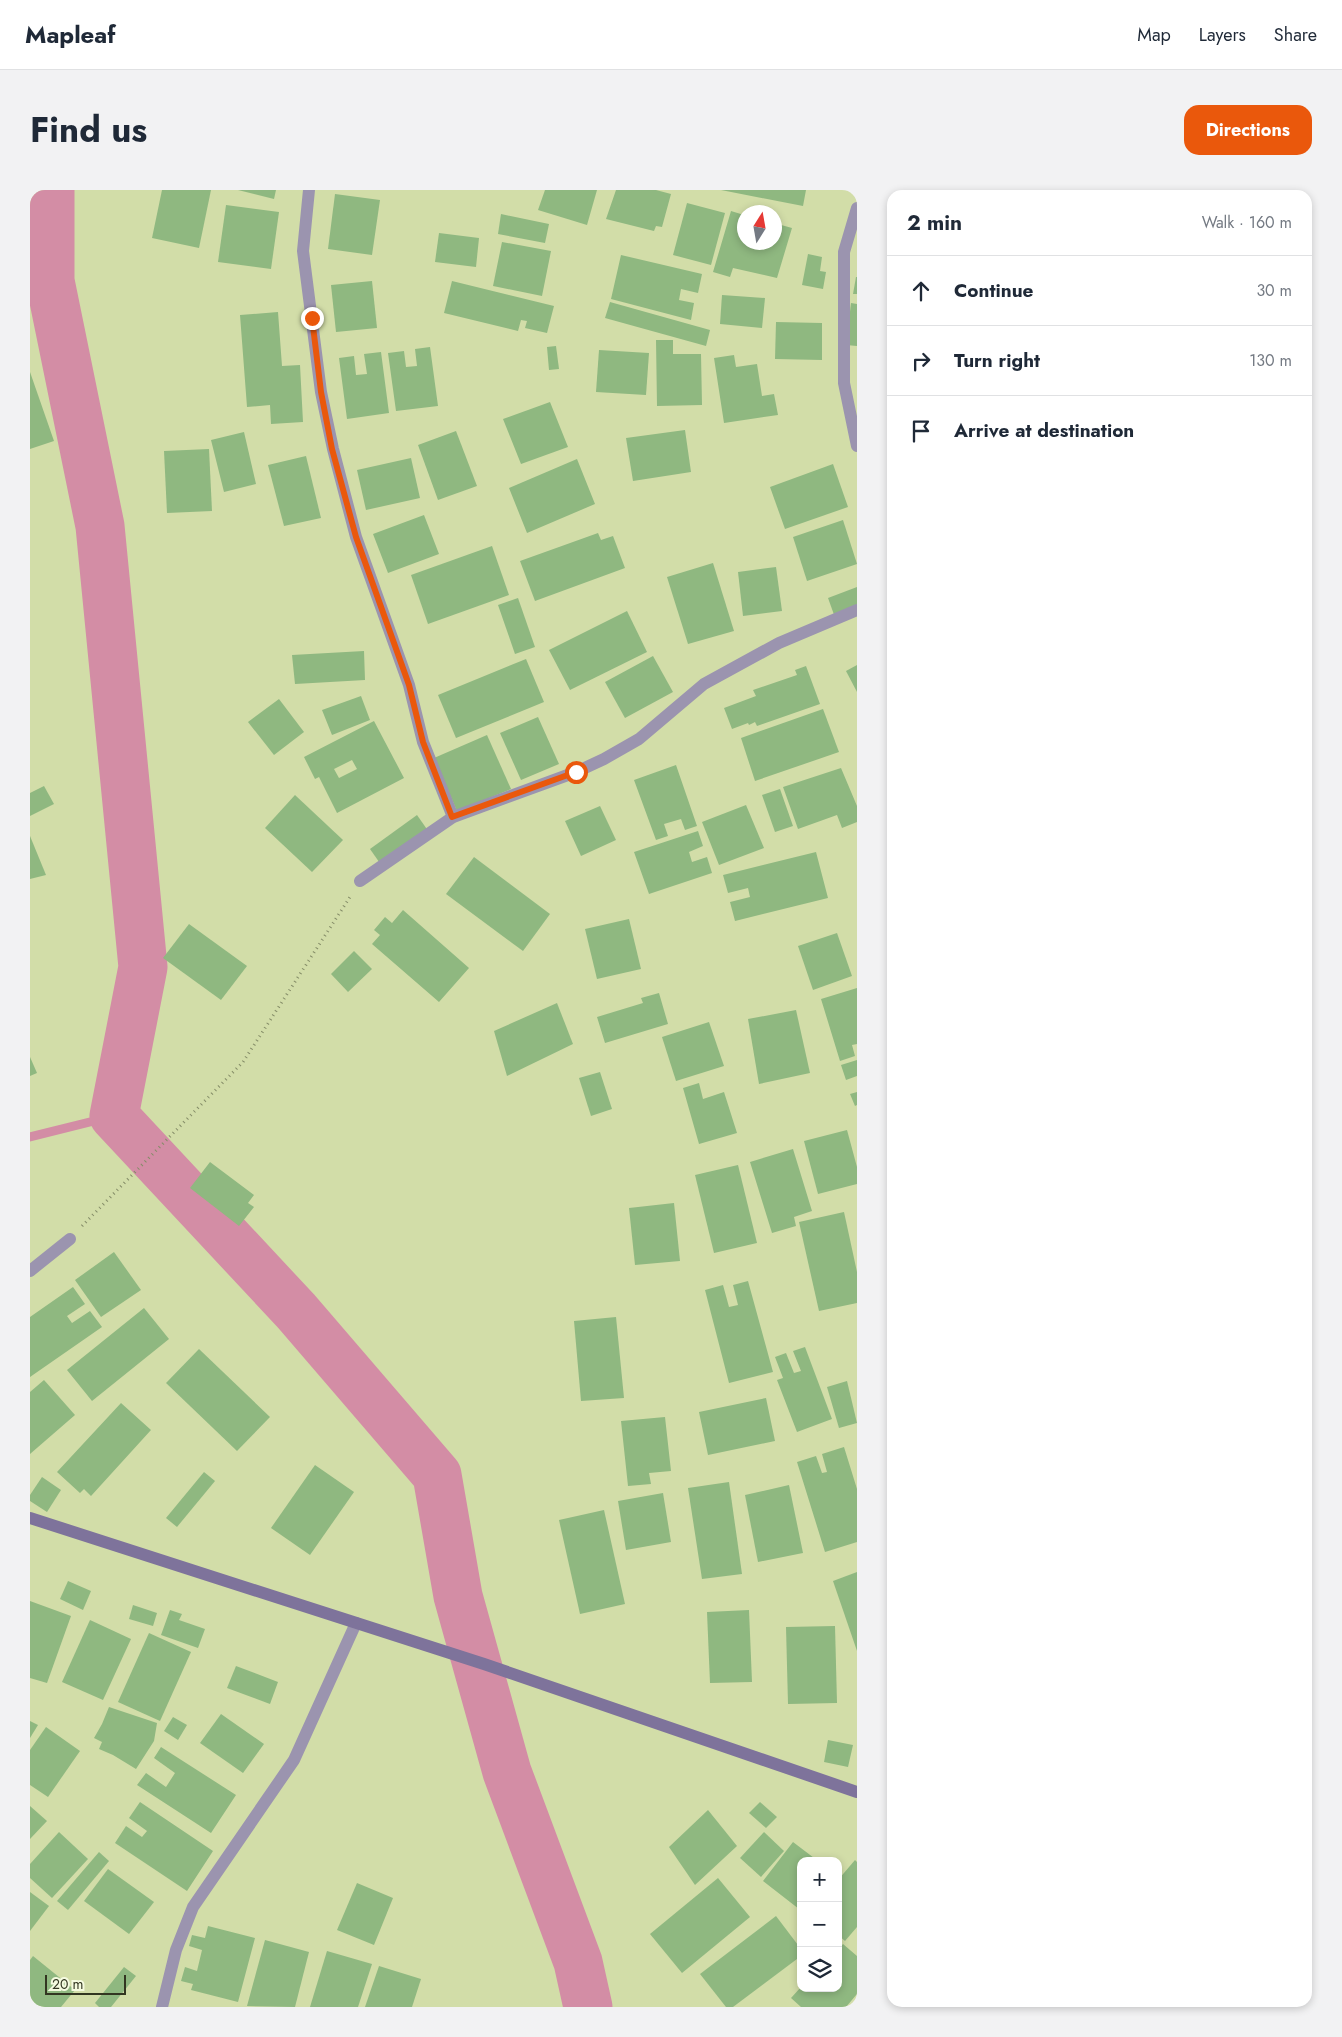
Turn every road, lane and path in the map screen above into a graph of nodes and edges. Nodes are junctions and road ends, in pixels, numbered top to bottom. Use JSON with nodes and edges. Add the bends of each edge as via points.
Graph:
{"nodes":[{"id":1,"x":309,"y":190,"type":"edge"},
{"id":2,"x":857,"y":208,"type":"edge"},
{"id":3,"x":857,"y":446,"type":"edge"},
{"id":4,"x":857,"y":610,"type":"edge"},
{"id":5,"x":452,"y":817,"type":"junction"},
{"id":6,"x":360,"y":881,"type":"joint"},
{"id":7,"x":70,"y":1239,"type":"joint"},
{"id":8,"x":30,"y":1271,"type":"edge"},
{"id":9,"x":30,"y":1518,"type":"edge"},
{"id":10,"x":356,"y":1623,"type":"junction"},
{"id":11,"x":857,"y":1792,"type":"edge"},
{"id":12,"x":162,"y":2007,"type":"edge"}],
"edges":[{"from":1,"to":5,"type":"street","via":[[303,251],[321,392],[332,449],[356,537],[409,685],[423,742]]},
{"from":2,"to":3,"type":"street","via":[[844,252],[844,384]]},
{"from":4,"to":5,"type":"street","via":[[779,643],[704,684],[639,739],[604,759]]},
{"from":5,"to":6,"type":"street"},
{"from":6,"to":7,"type":"path","via":[[243,1062]]},
{"from":7,"to":8,"type":"street"},
{"from":9,"to":10,"type":"main road"},
{"from":10,"to":11,"type":"main road"},
{"from":10,"to":12,"type":"street","via":[[294,1760],[194,1907],[176,1950]]}]}
